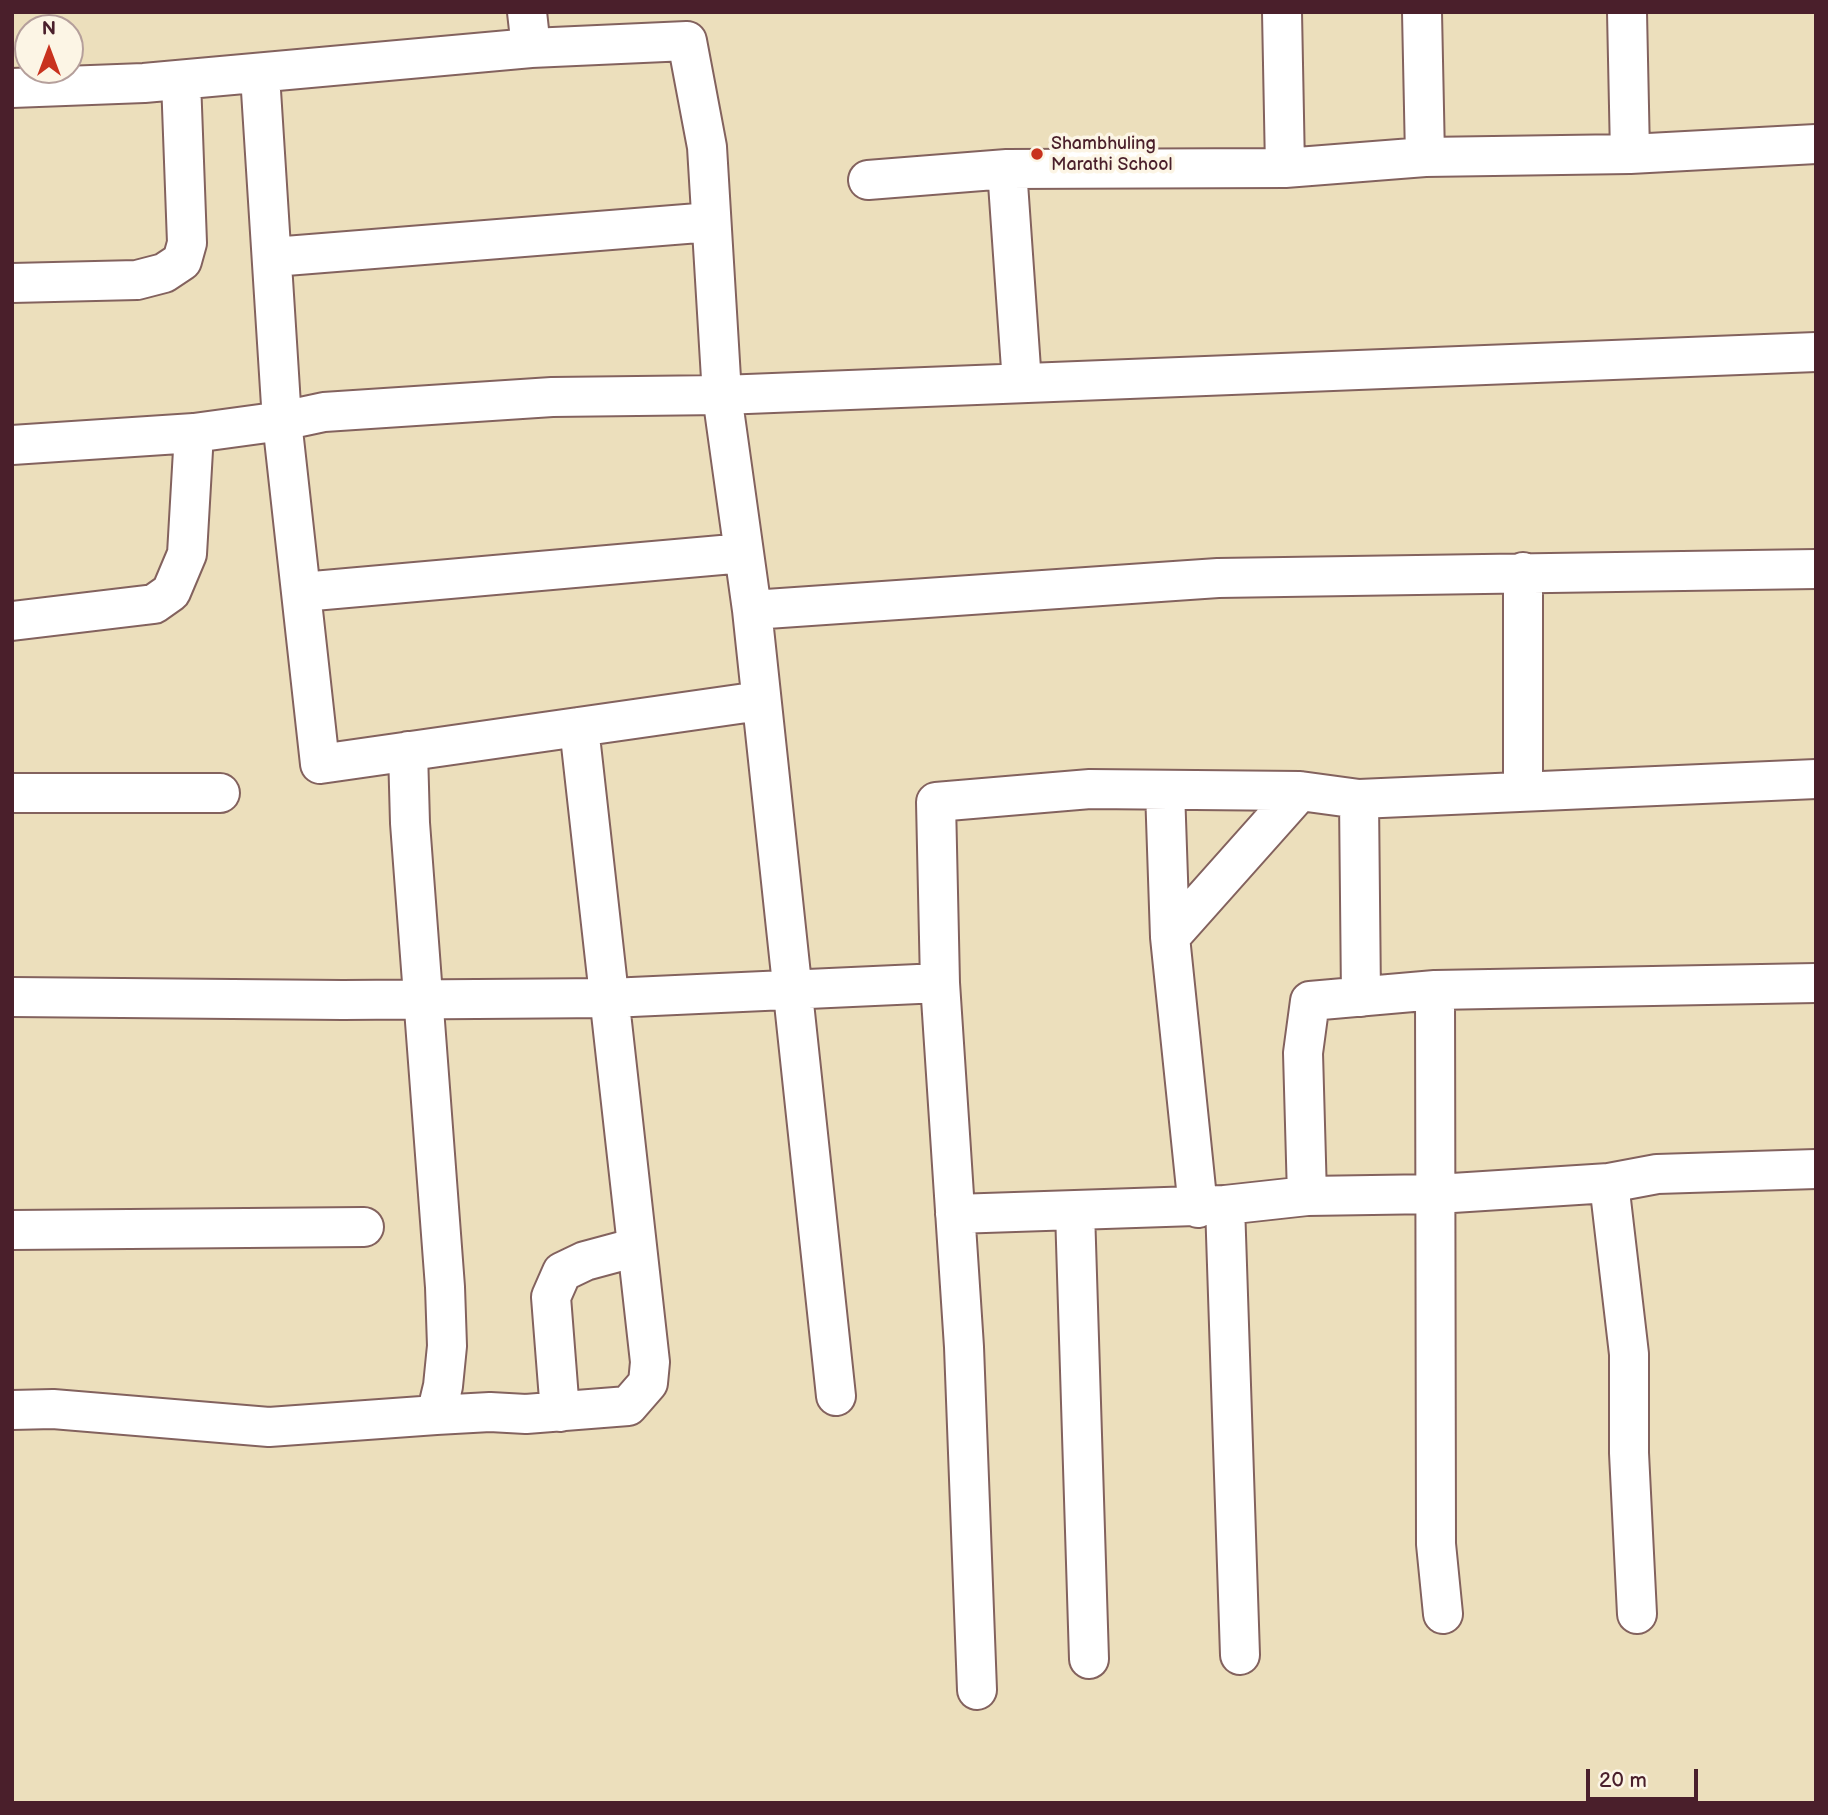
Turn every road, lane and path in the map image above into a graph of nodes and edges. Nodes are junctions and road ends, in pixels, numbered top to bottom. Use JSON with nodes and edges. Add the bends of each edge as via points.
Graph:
{"nodes":[{"id":1,"x":1282,"y":12,"type":"edge"},
{"id":2,"x":1422,"y":12,"type":"edge"},
{"id":3,"x":1627,"y":12,"type":"edge"},
{"id":4,"x":683,"y":27,"type":"edge"},
{"id":5,"x":529,"y":30,"type":"edge"},
{"id":6,"x":260,"y":75,"type":"junction"},
{"id":7,"x":181,"y":80,"type":"junction"},
{"id":8,"x":12,"y":88,"type":"edge"},
{"id":9,"x":1816,"y":144,"type":"edge"},
{"id":10,"x":1630,"y":155,"type":"junction"},
{"id":11,"x":1425,"y":157,"type":"junction"},
{"id":12,"x":1285,"y":167,"type":"junction"},
{"id":13,"x":1007,"y":169,"type":"junction"},
{"id":14,"x":868,"y":180,"type":"dead end"},
{"id":15,"x":711,"y":222,"type":"junction"},
{"id":16,"x":273,"y":257,"type":"junction"},
{"id":17,"x":12,"y":283,"type":"edge"},
{"id":18,"x":1816,"y":352,"type":"edge"},
{"id":19,"x":1022,"y":383,"type":"junction"},
{"id":20,"x":722,"y":395,"type":"junction"},
{"id":21,"x":282,"y":421,"type":"junction"},
{"id":22,"x":194,"y":433,"type":"junction"},
{"id":23,"x":12,"y":445,"type":"edge"},
{"id":24,"x":744,"y":553,"type":"junction"},
{"id":25,"x":1816,"y":569,"type":"edge"},
{"id":26,"x":1523,"y":572,"type":"junction"},
{"id":27,"x":302,"y":592,"type":"junction"},
{"id":28,"x":752,"y":610,"type":"junction"},
{"id":29,"x":12,"y":621,"type":"edge"},
{"id":30,"x":761,"y":701,"type":"junction"},
{"id":31,"x":579,"y":727,"type":"junction"},
{"id":32,"x":408,"y":751,"type":"junction"},
{"id":33,"x":1816,"y":779,"type":"edge"},
{"id":34,"x":1165,"y":790,"type":"junction"},
{"id":35,"x":1300,"y":791,"type":"junction"},
{"id":36,"x":1523,"y":791,"type":"junction"},
{"id":37,"x":12,"y":793,"type":"edge"},
{"id":38,"x":220,"y":793,"type":"dead end"},
{"id":39,"x":1359,"y":799,"type":"junction"},
{"id":40,"x":1170,"y":937,"type":"junction"},
{"id":41,"x":940,"y":983,"type":"junction"},
{"id":42,"x":1816,"y":983,"type":"edge"},
{"id":43,"x":793,"y":987,"type":"junction"},
{"id":44,"x":1435,"y":990,"type":"junction"},
{"id":45,"x":12,"y":997,"type":"edge"},
{"id":46,"x":1361,"y":997,"type":"junction"},
{"id":47,"x":610,"y":998,"type":"junction"},
{"id":48,"x":425,"y":1000,"type":"junction"},
{"id":49,"x":1816,"y":1169,"type":"edge"},
{"id":50,"x":1609,"y":1183,"type":"junction"},
{"id":51,"x":1437,"y":1194,"type":"junction"},
{"id":52,"x":1307,"y":1196,"type":"junction"},
{"id":53,"x":1211,"y":1206,"type":"junction"},
{"id":54,"x":1075,"y":1211,"type":"junction"},
{"id":55,"x":955,"y":1214,"type":"junction"},
{"id":56,"x":364,"y":1227,"type":"dead end"},
{"id":57,"x":12,"y":1230,"type":"edge"},
{"id":58,"x":637,"y":1247,"type":"junction"},
{"id":59,"x":836,"y":1396,"type":"dead end"},
{"id":60,"x":12,"y":1410,"type":"edge"},
{"id":61,"x":560,"y":1412,"type":"junction"},
{"id":62,"x":436,"y":1415,"type":"junction"},
{"id":63,"x":1443,"y":1614,"type":"dead end"},
{"id":64,"x":1637,"y":1614,"type":"dead end"},
{"id":65,"x":1240,"y":1656,"type":"dead end"},
{"id":66,"x":1089,"y":1659,"type":"dead end"},
{"id":67,"x":977,"y":1690,"type":"dead end"}],
"edges":[{"from":1,"to":12,"type":"street"},
{"from":2,"to":11,"type":"street"},
{"from":3,"to":10,"type":"street"},
{"from":4,"to":5,"type":"street"},
{"from":4,"to":15,"type":"street","via":[[708,147]]},
{"from":5,"to":6,"type":"street"},
{"from":6,"to":7,"type":"street"},
{"from":6,"to":16,"type":"street"},
{"from":7,"to":8,"type":"street"},
{"from":7,"to":17,"type":"street","via":[[187,243],[182,261],[164,273],[137,281]]},
{"from":9,"to":10,"type":"street"},
{"from":10,"to":11,"type":"street"},
{"from":11,"to":12,"type":"street"},
{"from":12,"to":13,"type":"street"},
{"from":13,"to":14,"type":"street"},
{"from":13,"to":19,"type":"street"},
{"from":15,"to":16,"type":"street"},
{"from":15,"to":20,"type":"street"},
{"from":16,"to":21,"type":"street"},
{"from":18,"to":19,"type":"street"},
{"from":19,"to":20,"type":"street"},
{"from":20,"to":21,"type":"street","via":[[552,397],[324,412]]},
{"from":20,"to":24,"type":"street"},
{"from":21,"to":22,"type":"street"},
{"from":21,"to":27,"type":"street"},
{"from":22,"to":23,"type":"street"},
{"from":22,"to":29,"type":"street","via":[[187,554],[171,592],[154,604]]},
{"from":24,"to":27,"type":"street"},
{"from":24,"to":28,"type":"street"},
{"from":25,"to":26,"type":"street"},
{"from":26,"to":28,"type":"street","via":[[1219,578]]},
{"from":26,"to":36,"type":"street"},
{"from":27,"to":32,"type":"street","via":[[320,764]]},
{"from":28,"to":30,"type":"street"},
{"from":30,"to":31,"type":"street"},
{"from":30,"to":43,"type":"street"},
{"from":31,"to":32,"type":"street"},
{"from":31,"to":47,"type":"street"},
{"from":32,"to":48,"type":"street"},
{"from":33,"to":36,"type":"street"},
{"from":34,"to":35,"type":"street"},
{"from":34,"to":40,"type":"street"},
{"from":34,"to":41,"type":"street","via":[[1090,789],[936,802]]},
{"from":35,"to":39,"type":"street"},
{"from":35,"to":40,"type":"street"},
{"from":36,"to":39,"type":"street"},
{"from":37,"to":38,"type":"street"},
{"from":39,"to":46,"type":"street"},
{"from":40,"to":53,"type":"street"},
{"from":41,"to":43,"type":"street"},
{"from":41,"to":55,"type":"street"},
{"from":42,"to":44,"type":"street"},
{"from":43,"to":47,"type":"street"},
{"from":43,"to":59,"type":"street"},
{"from":44,"to":46,"type":"street"},
{"from":44,"to":51,"type":"street"},
{"from":45,"to":48,"type":"street"},
{"from":46,"to":52,"type":"street","via":[[1310,1001],[1303,1053]]},
{"from":47,"to":48,"type":"street"},
{"from":47,"to":58,"type":"street"},
{"from":48,"to":62,"type":"street","via":[[447,1346]]},
{"from":49,"to":50,"type":"street","via":[[1657,1174]]},
{"from":50,"to":51,"type":"street"},
{"from":50,"to":64,"type":"street","via":[[1629,1353]]},
{"from":51,"to":52,"type":"street"},
{"from":51,"to":63,"type":"street","via":[[1436,1544]]},
{"from":52,"to":53,"type":"street"},
{"from":53,"to":54,"type":"street"},
{"from":53,"to":65,"type":"street"},
{"from":54,"to":55,"type":"street"},
{"from":54,"to":66,"type":"street"},
{"from":55,"to":67,"type":"street"},
{"from":56,"to":57,"type":"street"},
{"from":58,"to":61,"type":"street","via":[[562,1272],[551,1297]]},
{"from":58,"to":61,"type":"street","via":[[650,1362],[648,1383],[628,1406]]},
{"from":60,"to":62,"type":"street","via":[[53,1409],[269,1426]]},
{"from":61,"to":62,"type":"street"}]}
